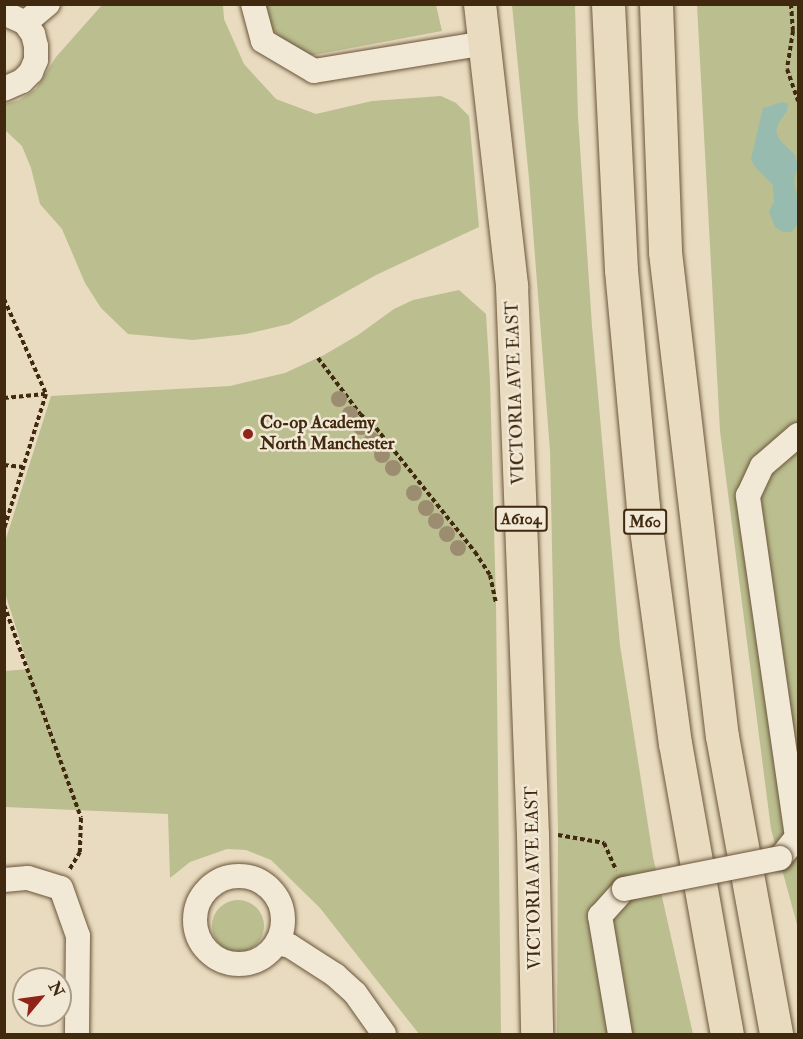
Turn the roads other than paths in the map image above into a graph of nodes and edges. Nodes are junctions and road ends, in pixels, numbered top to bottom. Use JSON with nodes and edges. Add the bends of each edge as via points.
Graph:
{"nodes":[{"id":1,"x":254,"y":4,"type":"edge"},
{"id":2,"x":480,"y":4,"type":"edge"},
{"id":3,"x":608,"y":4,"type":"edge"},
{"id":4,"x":656,"y":4,"type":"edge"},
{"id":5,"x":28,"y":14,"type":"edge"},
{"id":6,"x":485,"y":43,"type":"junction"},
{"id":7,"x":4,"y":89,"type":"edge"},
{"id":8,"x":798,"y":435,"type":"edge"},
{"id":9,"x":4,"y":880,"type":"edge"},
{"id":10,"x":284,"y":944,"type":"dead end"},
{"id":11,"x":77,"y":1035,"type":"edge"},
{"id":12,"x":384,"y":1035,"type":"edge"},
{"id":13,"x":537,"y":1035,"type":"edge"},
{"id":14,"x":620,"y":1035,"type":"edge"},
{"id":15,"x":727,"y":1035,"type":"edge"},
{"id":16,"x":776,"y":1035,"type":"edge"}],
"edges":[{"from":1,"to":6,"type":"street","via":[[263,41],[314,71]]},
{"from":2,"to":6,"type":"main road","name":"VICTORIA AVE EAST","number":"A6104"},
{"from":3,"to":15,"type":"highway","number":"M60","via":[[621,270],[643,507],[675,743]]},
{"from":4,"to":16,"type":"highway","via":[[668,275],[722,736]]},
{"from":5,"to":7,"type":"street","via":[[36,60],[22,81]]},
{"from":6,"to":13,"type":"main road","name":"VICTORIA AVE EAST","number":"A6104","via":[[512,286]]},
{"from":8,"to":14,"type":"street","bridge":true,"via":[[762,466],[748,496],[797,837],[780,858],[624,890],[600,916]]},
{"from":9,"to":11,"type":"street","via":[[28,879],[61,888],[78,936]]},
{"from":10,"to":12,"type":"street","via":[[335,975],[355,993]]}]}
